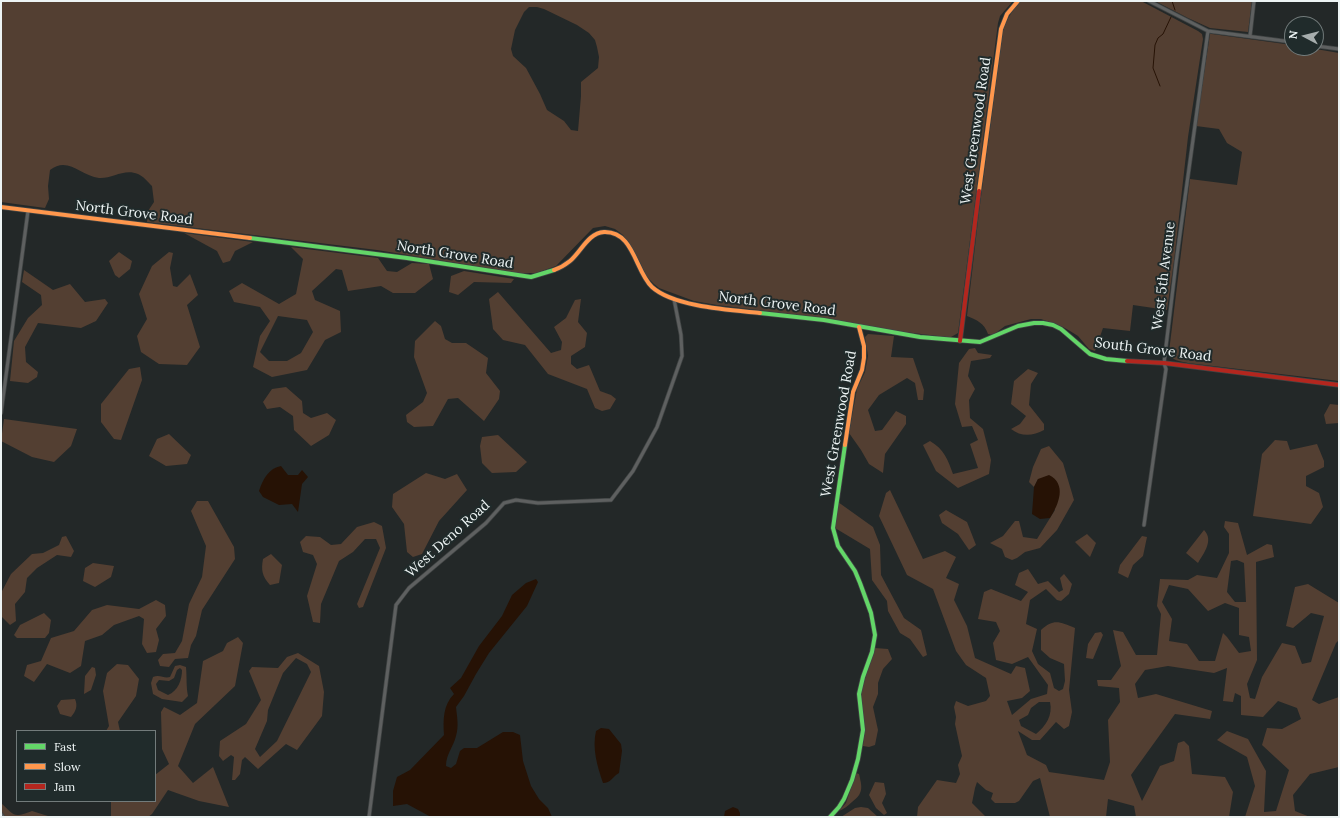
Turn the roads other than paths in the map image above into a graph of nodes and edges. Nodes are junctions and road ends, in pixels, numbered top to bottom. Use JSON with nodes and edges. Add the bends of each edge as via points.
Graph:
{"nodes":[{"id":1,"x":1018,"y":1,"type":"edge"},
{"id":2,"x":1149,"y":1,"type":"edge"},
{"id":3,"x":1254,"y":1,"type":"edge"},
{"id":4,"x":1208,"y":31,"type":"junction"},
{"id":5,"x":1250,"y":36,"type":"junction"},
{"id":6,"x":1284,"y":41,"type":"edge"},
{"id":7,"x":1324,"y":47,"type":"edge"},
{"id":8,"x":1339,"y":49,"type":"edge"},
{"id":9,"x":1,"y":207,"type":"edge"},
{"id":10,"x":28,"y":211,"type":"junction"},
{"id":11,"x":674,"y":299,"type":"junction"},
{"id":12,"x":859,"y":327,"type":"junction"},
{"id":13,"x":960,"y":341,"type":"junction"},
{"id":14,"x":1164,"y":363,"type":"junction"},
{"id":15,"x":1339,"y":385,"type":"edge"},
{"id":16,"x":1,"y":413,"type":"edge"},
{"id":17,"x":1144,"y":525,"type":"dead end"},
{"id":18,"x":1,"y":814,"type":"edge"},
{"id":19,"x":3,"y":817,"type":"edge"},
{"id":20,"x":369,"y":817,"type":"edge"},
{"id":21,"x":830,"y":817,"type":"edge"}],
"edges":[{"from":1,"to":13,"type":"street","name":"West Greenwood Road","via":[[1010,7],[1001,29]]},
{"from":2,"to":4,"type":"street"},
{"from":3,"to":5,"type":"street"},
{"from":4,"to":5,"type":"street"},
{"from":4,"to":14,"type":"street","name":"West 5th Avenue"},
{"from":5,"to":6,"type":"street"},
{"from":7,"to":8,"type":"street"},
{"from":9,"to":10,"type":"street","name":"North Grove Road"},
{"from":10,"to":11,"type":"street","name":"North Grove Road","via":[[410,258],[531,277],[542,275],[569,262],[595,235],[613,233],[633,251],[647,282],[662,294]]},
{"from":10,"to":16,"type":"street"},
{"from":11,"to":12,"type":"street","name":"North Grove Road","via":[[692,304],[826,320]]},
{"from":11,"to":20,"type":"street","name":"West Deno Road","via":[[682,356],[657,427],[633,471],[611,500],[538,504],[516,500],[504,503],[486,523],[409,588],[396,605]]},
{"from":12,"to":13,"type":"street","name":"South Grove Road"},
{"from":12,"to":21,"type":"street","name":"West Greenwood Road","via":[[864,358],[853,392],[833,528],[837,546],[856,572],[874,625],[875,636],[859,694],[863,729],[860,751],[848,791]]},
{"from":13,"to":14,"type":"street","name":"South Grove Road","via":[[980,342],[992,339],[1017,326],[1045,324],[1060,328],[1088,354]]},
{"from":14,"to":15,"type":"street","name":"South Grove Road"},
{"from":14,"to":17,"type":"street","name":"West 5th Avenue","via":[[1166,370]]},
{"from":18,"to":19,"type":"street"}]}
